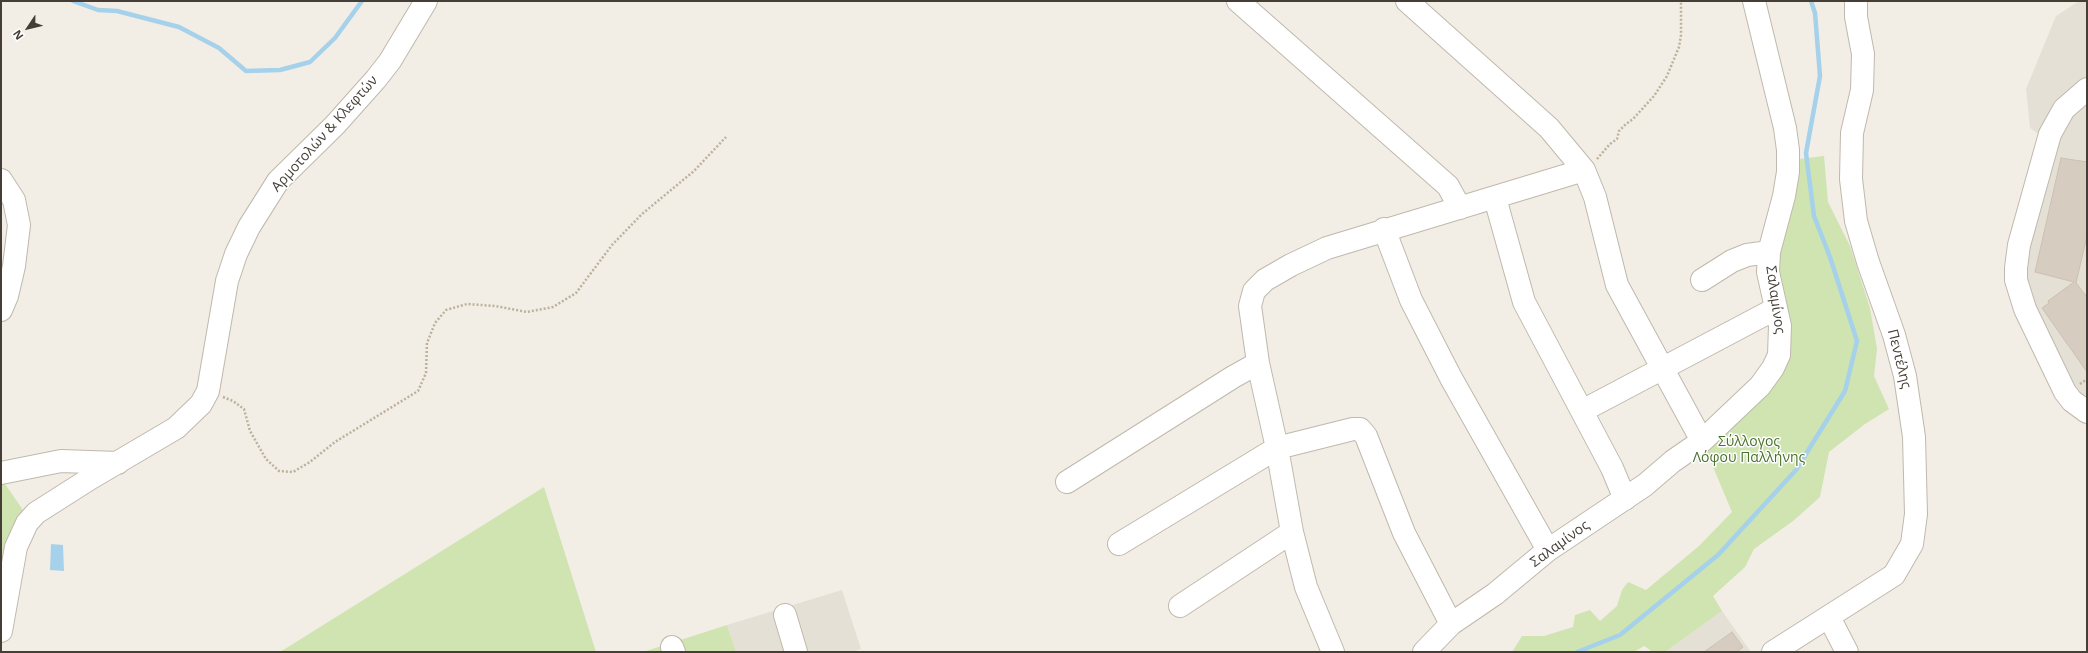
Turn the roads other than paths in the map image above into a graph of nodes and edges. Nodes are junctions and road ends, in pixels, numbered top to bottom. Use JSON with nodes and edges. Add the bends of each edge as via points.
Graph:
{"nodes":[{"id":1,"x":426,"y":1,"type":"edge"},
{"id":2,"x":1238,"y":1,"type":"edge"},
{"id":3,"x":1407,"y":1,"type":"edge"},
{"id":4,"x":1754,"y":1,"type":"edge"},
{"id":5,"x":1856,"y":1,"type":"edge"},
{"id":6,"x":2087,"y":89,"type":"edge"},
{"id":7,"x":1584,"y":170,"type":"junction"},
{"id":8,"x":1,"y":180,"type":"edge"},
{"id":9,"x":1494,"y":198,"type":"junction"},
{"id":10,"x":1460,"y":208,"type":"junction"},
{"id":11,"x":1384,"y":229,"type":"junction"},
{"id":12,"x":1770,"y":252,"type":"junction"},
{"id":13,"x":1702,"y":280,"type":"dead end"},
{"id":14,"x":1776,"y":309,"type":"junction"},
{"id":15,"x":1,"y":310,"type":"edge"},
{"id":16,"x":1258,"y":363,"type":"junction"},
{"id":17,"x":1661,"y":369,"type":"junction"},
{"id":18,"x":1582,"y":411,"type":"junction"},
{"id":19,"x":2087,"y":412,"type":"edge"},
{"id":20,"x":1702,"y":442,"type":"junction"},
{"id":21,"x":1277,"y":448,"type":"junction"},
{"id":22,"x":118,"y":463,"type":"junction"},
{"id":23,"x":1,"y":473,"type":"edge"},
{"id":24,"x":1067,"y":482,"type":"dead end"},
{"id":25,"x":1625,"y":499,"type":"junction"},
{"id":26,"x":1292,"y":532,"type":"junction"},
{"id":27,"x":1119,"y":544,"type":"dead end"},
{"id":28,"x":1548,"y":550,"type":"junction"},
{"id":29,"x":1180,"y":606,"type":"dead end"},
{"id":30,"x":785,"y":614,"type":"dead end"},
{"id":31,"x":1829,"y":617,"type":"junction"},
{"id":32,"x":1451,"y":624,"type":"junction"},
{"id":33,"x":1,"y":631,"type":"edge"},
{"id":34,"x":1795,"y":646,"type":"edge"},
{"id":35,"x":796,"y":652,"type":"edge"},
{"id":36,"x":1333,"y":652,"type":"edge"},
{"id":37,"x":1424,"y":652,"type":"edge"},
{"id":38,"x":1773,"y":652,"type":"edge"},
{"id":39,"x":1847,"y":652,"type":"edge"}],
"edges":[{"from":1,"to":22,"type":"street","name":"Αρμοτολών & Κλεφτών","via":[[390,61],[376,79],[335,125],[278,181],[249,227],[227,281],[208,391],[201,404],[176,428]]},
{"from":2,"to":10,"type":"street","via":[[1448,186]]},
{"from":3,"to":7,"type":"street","via":[[1549,128]]},
{"from":4,"to":12,"type":"street","name":"Σαλαμίνος","via":[[1788,150],[1784,196]]},
{"from":5,"to":31,"type":"street","name":"Πεντέλης","via":[[1856,17],[1863,54],[1862,90],[1852,134],[1851,179],[1856,221],[1905,376],[1914,437],[1916,514],[1912,544],[1894,575]]},
{"from":6,"to":19,"type":"street","via":[[2064,109],[2050,134],[2019,245],[2016,268],[2016,280],[2025,309],[2065,392]]},
{"from":7,"to":9,"type":"street"},
{"from":7,"to":17,"type":"street","via":[[1595,197],[1617,285]]},
{"from":8,"to":15,"type":"street","via":[[14,200],[19,225],[14,266]]},
{"from":9,"to":10,"type":"street"},
{"from":9,"to":18,"type":"street","via":[[1524,302]]},
{"from":10,"to":11,"type":"street"},
{"from":11,"to":16,"type":"street","via":[[1309,256],[1265,280],[1254,291],[1250,306]]},
{"from":11,"to":28,"type":"street","via":[[1412,300],[1451,378]]},
{"from":12,"to":13,"type":"street","via":[[1747,255],[1732,261]]},
{"from":12,"to":14,"type":"street","name":"Σαλαμίνος","via":[[1768,272]]},
{"from":14,"to":17,"type":"street"},
{"from":14,"to":20,"type":"street","name":"Σαλαμίνος","via":[[1781,342],[1773,368],[1760,386]]},
{"from":16,"to":21,"type":"street"},
{"from":16,"to":24,"type":"street"},
{"from":17,"to":18,"type":"street"},
{"from":17,"to":20,"type":"street"},
{"from":18,"to":25,"type":"street"},
{"from":20,"to":25,"type":"street","name":"Σαλαμίνος"},
{"from":21,"to":26,"type":"street"},
{"from":21,"to":27,"type":"street"},
{"from":21,"to":32,"type":"street","via":[[1360,429],[1366,436],[1404,533]]},
{"from":22,"to":23,"type":"street","via":[[61,461]]},
{"from":22,"to":33,"type":"street","name":"Αρμοτολών & Κλεφτών","via":[[36,513],[27,523],[16,547]]},
{"from":25,"to":28,"type":"street","name":"Σαλαμίνος"},
{"from":26,"to":29,"type":"street"},
{"from":26,"to":36,"type":"street","via":[[1306,587]]},
{"from":28,"to":32,"type":"street","name":"Σαλαμίνος","via":[[1495,594]]},
{"from":30,"to":35,"type":"street"},
{"from":31,"to":34,"type":"street","name":"Πεντέλης"},
{"from":31,"to":39,"type":"street"},
{"from":32,"to":37,"type":"street","name":"Σαλαμίνος"},
{"from":34,"to":38,"type":"street","name":"Πεντέλης"}]}
